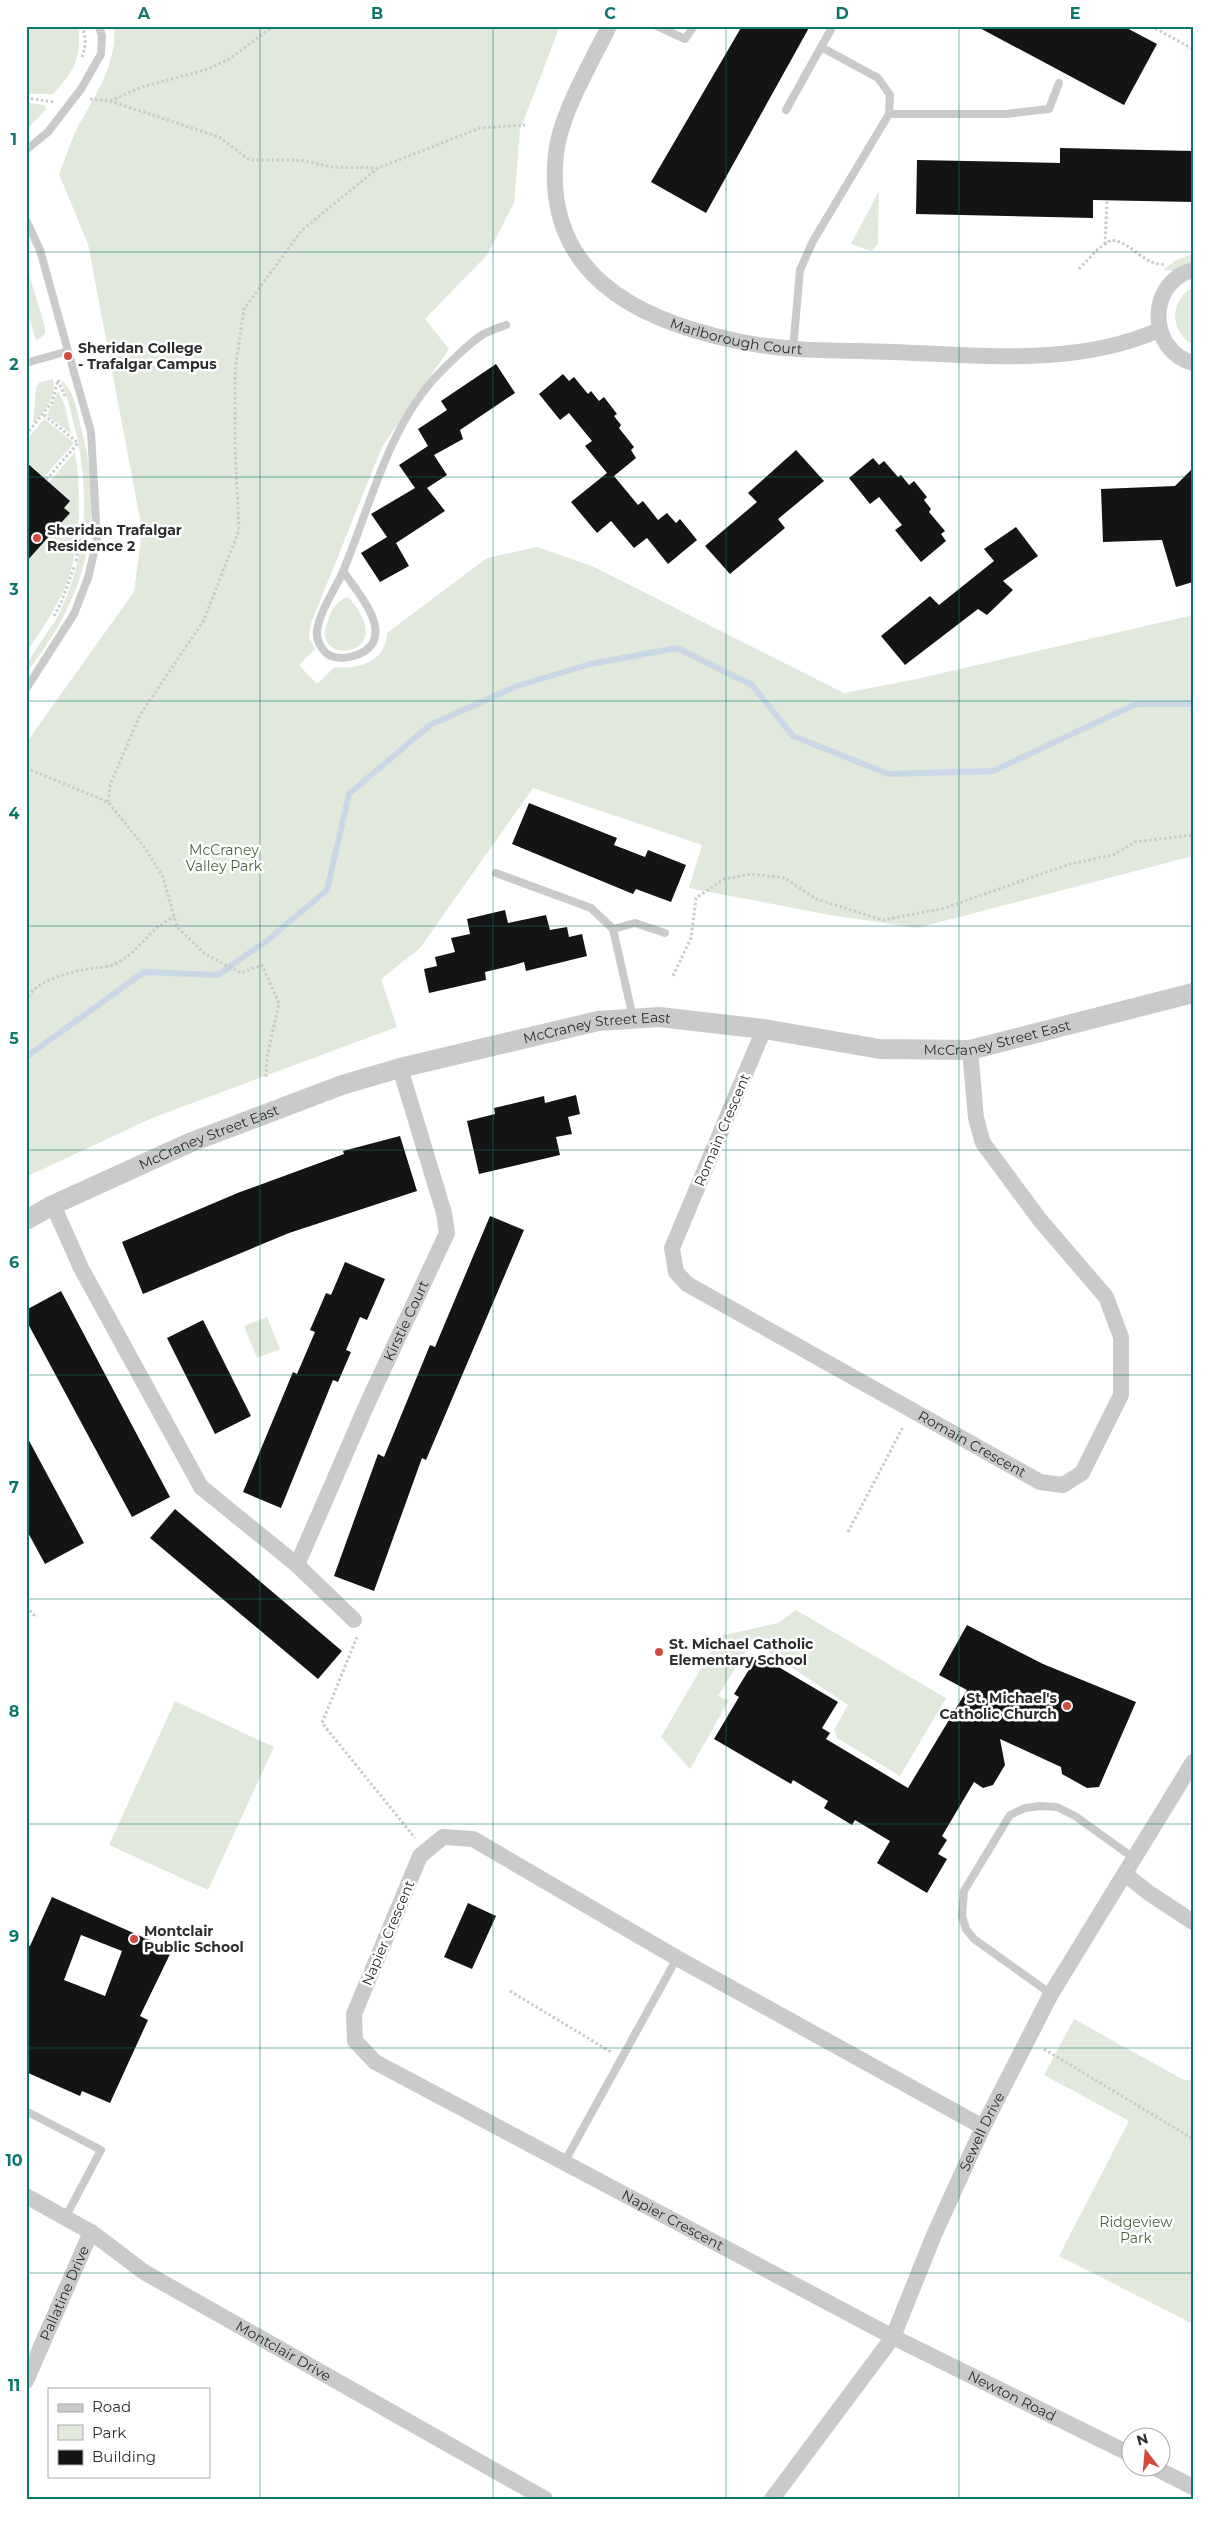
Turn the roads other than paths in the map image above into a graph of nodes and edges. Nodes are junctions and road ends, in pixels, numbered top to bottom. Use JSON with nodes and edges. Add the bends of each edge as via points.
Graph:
{"nodes":[{"id":1,"x":100,"y":26,"type":"edge"},
{"id":2,"x":609,"y":26,"type":"edge"},
{"id":3,"x":657,"y":26,"type":"edge"},
{"id":4,"x":694,"y":26,"type":"edge"},
{"id":5,"x":833,"y":26,"type":"edge"},
{"id":6,"x":821,"y":47,"type":"junction"},
{"id":7,"x":1058,"y":83,"type":"dead end"},
{"id":8,"x":786,"y":110,"type":"dead end"},
{"id":9,"x":889,"y":114,"type":"junction"},
{"id":10,"x":26,"y":150,"type":"edge"},
{"id":11,"x":26,"y":220,"type":"edge"},
{"id":12,"x":1193,"y":270,"type":"edge"},
{"id":13,"x":506,"y":325,"type":"dead end"},
{"id":14,"x":1159,"y":330,"type":"junction"},
{"id":15,"x":793,"y":349,"type":"junction"},
{"id":16,"x":68,"y":351,"type":"junction"},
{"id":17,"x":26,"y":363,"type":"edge"},
{"id":18,"x":1193,"y":363,"type":"edge"},
{"id":19,"x":344,"y":571,"type":"junction"},
{"id":20,"x":26,"y":689,"type":"edge"},
{"id":21,"x":496,"y":873,"type":"dead end"},
{"id":22,"x":613,"y":930,"type":"junction"},
{"id":23,"x":665,"y":933,"type":"dead end"},
{"id":24,"x":1193,"y":993,"type":"edge"},
{"id":25,"x":634,"y":1019,"type":"junction"},
{"id":26,"x":764,"y":1029,"type":"junction"},
{"id":27,"x":970,"y":1050,"type":"junction"},
{"id":28,"x":400,"y":1068,"type":"junction"},
{"id":29,"x":53,"y":1205,"type":"junction"},
{"id":30,"x":26,"y":1220,"type":"edge"},
{"id":31,"x":297,"y":1565,"type":"junction"},
{"id":32,"x":354,"y":1620,"type":"road end"},
{"id":33,"x":1193,"y":1762,"type":"edge"},
{"id":34,"x":1135,"y":1859,"type":"junction"},
{"id":35,"x":1125,"y":1874,"type":"junction"},
{"id":36,"x":1193,"y":1922,"type":"edge"},
{"id":37,"x":676,"y":1958,"type":"junction"},
{"id":38,"x":1051,"y":1994,"type":"junction"},
{"id":39,"x":26,"y":2111,"type":"edge"},
{"id":40,"x":983,"y":2127,"type":"junction"},
{"id":41,"x":565,"y":2161,"type":"junction"},
{"id":42,"x":26,"y":2196,"type":"edge"},
{"id":43,"x":65,"y":2218,"type":"junction"},
{"id":44,"x":91,"y":2232,"type":"junction"},
{"id":45,"x":892,"y":2337,"type":"junction"},
{"id":46,"x":26,"y":2381,"type":"edge"},
{"id":47,"x":1122,"y":2450,"type":"edge"},
{"id":48,"x":1172,"y":2476,"type":"edge"},
{"id":49,"x":1193,"y":2487,"type":"edge"},
{"id":50,"x":545,"y":2499,"type":"edge"},
{"id":51,"x":772,"y":2499,"type":"edge"}],
"edges":[{"from":1,"to":10,"type":"lane","via":[[101,54],[81,90],[48,132]]},
{"from":2,"to":15,"type":"street","name":"Marlborough Court","via":[[566,116],[556,152],[555,193],[561,223],[574,252],[595,278],[650,314],[738,342]]},
{"from":3,"to":4,"type":"lane","via":[[685,39]]},
{"from":5,"to":6,"type":"lane"},
{"from":6,"to":8,"type":"lane"},
{"from":6,"to":9,"type":"lane","via":[[878,78],[890,95]]},
{"from":7,"to":9,"type":"lane","via":[[1049,109],[1006,114]]},
{"from":9,"to":15,"type":"lane","via":[[813,242],[800,270]]},
{"from":11,"to":16,"type":"lane","via":[[40,250]]},
{"from":12,"to":14,"type":"street","via":[[1177,276],[1161,298]]},
{"from":13,"to":19,"type":"lane","via":[[481,335],[432,382],[402,426]]},
{"from":14,"to":15,"type":"street","name":"Marlborough Court","via":[[1109,348],[1064,355],[968,356]]},
{"from":14,"to":18,"type":"street","via":[[1172,352]]},
{"from":16,"to":17,"type":"lane"},
{"from":16,"to":20,"type":"lane","via":[[91,432],[97,540],[88,578],[74,614]]},
{"from":19,"to":19,"type":"lane","via":[[317,631],[324,651],[340,658],[360,654],[370,647],[376,633],[370,611]]},
{"from":21,"to":22,"type":"lane","via":[[591,908]]},
{"from":22,"to":23,"type":"lane","via":[[635,924]]},
{"from":22,"to":25,"type":"lane"},
{"from":24,"to":27,"type":"street","name":"McCraney Street East"},
{"from":25,"to":26,"type":"street","name":"McCraney Street East","via":[[659,1017]]},
{"from":25,"to":28,"type":"street","name":"McCraney Street East","via":[[598,1021]]},
{"from":26,"to":27,"type":"street","name":"McCraney Street East","via":[[880,1049]]},
{"from":26,"to":27,"type":"street","name":"Romain Crescent","via":[[672,1248],[676,1272],[687,1284],[1040,1482],[1063,1485],[1082,1473],[1121,1395],[1121,1337],[1106,1296],[1040,1220],[983,1143],[976,1118]]},
{"from":28,"to":29,"type":"street","name":"McCraney Street East","via":[[342,1085],[189,1143]]},
{"from":28,"to":31,"type":"street","name":"Kirstie Court","via":[[444,1213],[447,1233]]},
{"from":29,"to":30,"type":"street","name":"McCraney Street East"},
{"from":29,"to":31,"type":"street","via":[[81,1268],[201,1488]]},
{"from":31,"to":32,"type":"street"},
{"from":33,"to":34,"type":"street","name":"Sewell Drive"},
{"from":34,"to":35,"type":"street","name":"Sewell Drive"},
{"from":34,"to":38,"type":"lane","via":[[1056,1806],[1025,1808],[1010,1815],[964,1891],[962,1916],[974,1939]]},
{"from":35,"to":36,"type":"street"},
{"from":35,"to":38,"type":"street","name":"Sewell Drive"},
{"from":37,"to":40,"type":"street","name":"Napier Crescent"},
{"from":37,"to":41,"type":"lane"},
{"from":37,"to":41,"type":"street","name":"Napier Crescent","via":[[473,1839],[444,1837],[420,1856],[354,2014],[355,2041],[375,2062]]},
{"from":38,"to":40,"type":"street","name":"Sewell Drive"},
{"from":39,"to":43,"type":"lane","via":[[101,2150]]},
{"from":40,"to":45,"type":"street","name":"Sewell Drive"},
{"from":41,"to":45,"type":"street","name":"Napier Crescent"},
{"from":42,"to":43,"type":"street","name":"Montclair Drive"},
{"from":43,"to":44,"type":"street","name":"Montclair Drive"},
{"from":44,"to":46,"type":"street","name":"Pallatine Drive"},
{"from":44,"to":50,"type":"street","name":"Montclair Drive","via":[[144,2272]]},
{"from":45,"to":47,"type":"street","name":"Newton Road"},
{"from":45,"to":51,"type":"street","name":"Sewell Drive"},
{"from":48,"to":49,"type":"street"}]}
